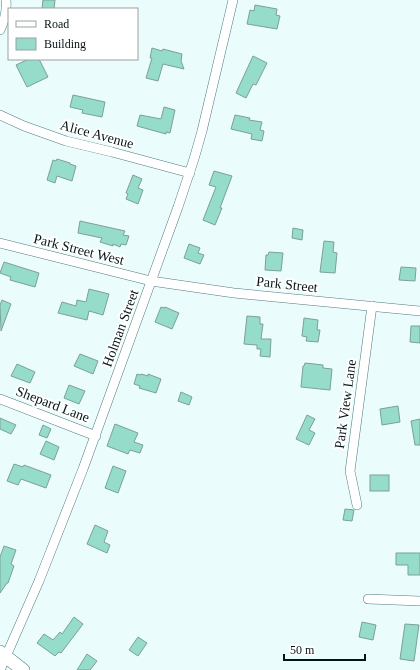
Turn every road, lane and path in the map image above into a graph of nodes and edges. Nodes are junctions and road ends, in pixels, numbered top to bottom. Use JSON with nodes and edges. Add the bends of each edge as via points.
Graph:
{"nodes":[{"id":1,"x":6,"y":0,"type":"edge"},
{"id":2,"x":233,"y":0,"type":"edge"},
{"id":3,"x":0,"y":30,"type":"edge"},
{"id":4,"x":0,"y":115,"type":"edge"},
{"id":5,"x":190,"y":173,"type":"junction"},
{"id":6,"x":0,"y":243,"type":"edge"},
{"id":7,"x":151,"y":281,"type":"junction"},
{"id":8,"x":372,"y":306,"type":"junction"},
{"id":9,"x":420,"y":311,"type":"edge"},
{"id":10,"x":0,"y":400,"type":"edge"},
{"id":11,"x":96,"y":436,"type":"junction"},
{"id":12,"x":357,"y":505,"type":"dead end"},
{"id":13,"x":368,"y":599,"type":"dead end"},
{"id":14,"x":420,"y":601,"type":"edge"},
{"id":15,"x":3,"y":655,"type":"edge"},
{"id":16,"x":0,"y":670,"type":"edge"},
{"id":17,"x":23,"y":670,"type":"edge"}],
"edges":[{"from":1,"to":3,"type":"street","via":[[5,18]]},
{"from":2,"to":5,"type":"street","name":"Holman Street"},
{"from":4,"to":5,"type":"street","name":"Alice Avenue","via":[[66,141]]},
{"from":5,"to":7,"type":"street","name":"Holman Street"},
{"from":6,"to":7,"type":"street","name":"Park Street West"},
{"from":7,"to":8,"type":"street","name":"Park Street","via":[[234,293]]},
{"from":7,"to":11,"type":"street","name":"Holman Street"},
{"from":8,"to":9,"type":"street","name":"Park Street"},
{"from":8,"to":12,"type":"street","name":"Park View Lane","via":[[350,471]]},
{"from":10,"to":11,"type":"street","name":"Shepard Lane"},
{"from":11,"to":15,"type":"street","name":"Holman Street","via":[[45,566]]},
{"from":13,"to":14,"type":"street"},
{"from":15,"to":16,"type":"street","name":"Holman Street"},
{"from":15,"to":17,"type":"main road"}]}
